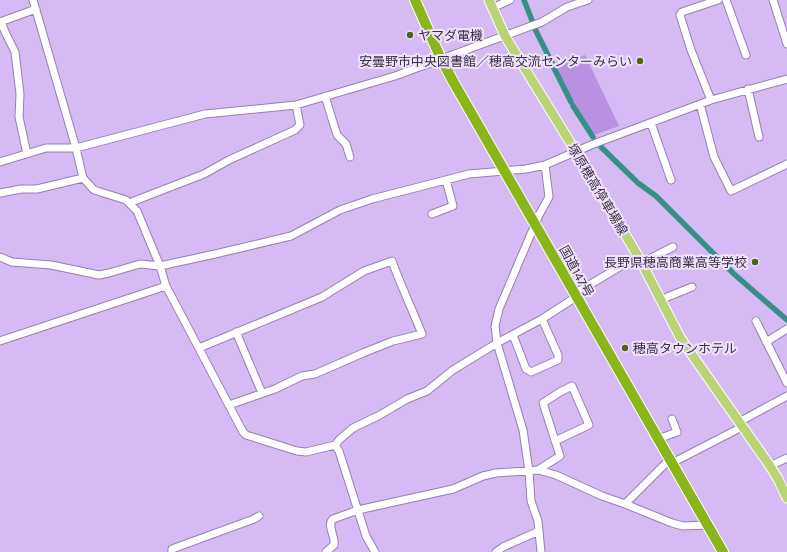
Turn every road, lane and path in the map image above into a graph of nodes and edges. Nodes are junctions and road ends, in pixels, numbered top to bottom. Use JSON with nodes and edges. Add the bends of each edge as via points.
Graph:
{"nodes":[{"id":1,"x":33,"y":0,"type":"edge"},
{"id":2,"x":415,"y":0,"type":"edge"},
{"id":3,"x":510,"y":0,"type":"edge"},
{"id":4,"x":588,"y":0,"type":"edge"},
{"id":5,"x":718,"y":0,"type":"edge"},
{"id":6,"x":726,"y":0,"type":"edge"},
{"id":7,"x":774,"y":0,"type":"edge"},
{"id":8,"x":566,"y":3,"type":"edge"},
{"id":9,"x":491,"y":4,"type":"edge"},
{"id":10,"x":36,"y":9,"type":"junction"},
{"id":11,"x":0,"y":22,"type":"edge"},
{"id":12,"x":505,"y":36,"type":"junction"},
{"id":13,"x":787,"y":44,"type":"edge"},
{"id":14,"x":746,"y":54,"type":"dead end"},
{"id":15,"x":441,"y":59,"type":"junction"},
{"id":16,"x":787,"y":79,"type":"edge"},
{"id":17,"x":748,"y":90,"type":"junction"},
{"id":18,"x":325,"y":96,"type":"junction"},
{"id":19,"x":711,"y":100,"type":"junction"},
{"id":20,"x":296,"y":104,"type":"junction"},
{"id":21,"x":700,"y":104,"type":"junction"},
{"id":22,"x":650,"y":123,"type":"junction"},
{"id":23,"x":759,"y":137,"type":"dead end"},
{"id":24,"x":76,"y":148,"type":"junction"},
{"id":25,"x":576,"y":152,"type":"junction"},
{"id":26,"x":27,"y":154,"type":"junction"},
{"id":27,"x":350,"y":157,"type":"dead end"},
{"id":28,"x":0,"y":162,"type":"edge"},
{"id":29,"x":787,"y":164,"type":"edge"},
{"id":30,"x":545,"y":165,"type":"junction"},
{"id":31,"x":505,"y":172,"type":"junction"},
{"id":32,"x":83,"y":178,"type":"junction"},
{"id":33,"x":446,"y":180,"type":"junction"},
{"id":34,"x":671,"y":180,"type":"dead end"},
{"id":35,"x":0,"y":193,"type":"edge"},
{"id":36,"x":129,"y":203,"type":"junction"},
{"id":37,"x":432,"y":214,"type":"dead end"},
{"id":38,"x":535,"y":224,"type":"junction"},
{"id":39,"x":674,"y":247,"type":"dead end"},
{"id":40,"x":0,"y":258,"type":"edge"},
{"id":41,"x":640,"y":259,"type":"junction"},
{"id":42,"x":160,"y":266,"type":"junction"},
{"id":43,"x":692,"y":287,"type":"dead end"},
{"id":44,"x":168,"y":288,"type":"junction"},
{"id":45,"x":575,"y":295,"type":"junction"},
{"id":46,"x":660,"y":300,"type":"junction"},
{"id":47,"x":542,"y":319,"type":"junction"},
{"id":48,"x":756,"y":322,"type":"dead end"},
{"id":49,"x":787,"y":329,"type":"edge"},
{"id":50,"x":236,"y":332,"type":"junction"},
{"id":51,"x":513,"y":335,"type":"junction"},
{"id":52,"x":0,"y":341,"type":"edge"},
{"id":53,"x":766,"y":342,"type":"junction"},
{"id":54,"x":497,"y":343,"type":"junction"},
{"id":55,"x":199,"y":348,"type":"junction"},
{"id":56,"x":787,"y":383,"type":"edge"},
{"id":57,"x":262,"y":393,"type":"junction"},
{"id":58,"x":787,"y":396,"type":"edge"},
{"id":59,"x":229,"y":405,"type":"junction"},
{"id":60,"x":672,"y":418,"type":"dead end"},
{"id":61,"x":741,"y":425,"type":"junction"},
{"id":62,"x":658,"y":439,"type":"junction"},
{"id":63,"x":555,"y":441,"type":"junction"},
{"id":64,"x":335,"y":445,"type":"junction"},
{"id":65,"x":787,"y":458,"type":"edge"},
{"id":66,"x":671,"y":461,"type":"junction"},
{"id":67,"x":770,"y":466,"type":"junction"},
{"id":68,"x":538,"y":470,"type":"junction"},
{"id":69,"x":528,"y":471,"type":"junction"},
{"id":70,"x":787,"y":498,"type":"edge"},
{"id":71,"x":626,"y":504,"type":"junction"},
{"id":72,"x":358,"y":510,"type":"junction"},
{"id":73,"x":259,"y":516,"type":"dead end"},
{"id":74,"x":708,"y":524,"type":"junction"},
{"id":75,"x":539,"y":531,"type":"junction"},
{"id":76,"x":172,"y":552,"type":"edge"},
{"id":77,"x":326,"y":552,"type":"edge"},
{"id":78,"x":375,"y":552,"type":"edge"},
{"id":79,"x":496,"y":552,"type":"edge"},
{"id":80,"x":541,"y":552,"type":"edge"},
{"id":81,"x":723,"y":552,"type":"edge"}],
"edges":[{"from":1,"to":10,"type":"street"},
{"from":2,"to":15,"type":"highway","name":"国道147号"},
{"from":3,"to":9,"type":"street"},
{"from":4,"to":8,"type":"street"},
{"from":5,"to":19,"type":"street","via":[[682,12],[680,15]]},
{"from":6,"to":14,"type":"street"},
{"from":7,"to":13,"type":"street"},
{"from":8,"to":12,"type":"street","via":[[549,19]]},
{"from":9,"to":12,"type":"main road","name":"塚原穂高停車場線"},
{"from":10,"to":11,"type":"street"},
{"from":10,"to":24,"type":"street"},
{"from":11,"to":26,"type":"street","via":[[15,52],[20,94],[19,117]]},
{"from":12,"to":15,"type":"street"},
{"from":12,"to":25,"type":"main road","name":"塚原穂高停車場線"},
{"from":15,"to":18,"type":"street","via":[[395,76]]},
{"from":15,"to":31,"type":"highway","name":"国道147号"},
{"from":16,"to":17,"type":"street"},
{"from":17,"to":19,"type":"street"},
{"from":17,"to":23,"type":"street"},
{"from":18,"to":20,"type":"street"},
{"from":18,"to":27,"type":"street","via":[[337,135],[346,144]]},
{"from":19,"to":21,"type":"street"},
{"from":20,"to":24,"type":"street","via":[[205,114]]},
{"from":20,"to":36,"type":"street","via":[[300,125],[295,130],[228,160],[204,174]]},
{"from":21,"to":22,"type":"street"},
{"from":21,"to":29,"type":"street","via":[[714,157],[731,191]]},
{"from":22,"to":25,"type":"street"},
{"from":22,"to":34,"type":"street"},
{"from":24,"to":26,"type":"street","via":[[46,148]]},
{"from":24,"to":32,"type":"street"},
{"from":25,"to":30,"type":"street"},
{"from":25,"to":41,"type":"main road","name":"塚原穂高停車場線"},
{"from":26,"to":28,"type":"street"},
{"from":30,"to":31,"type":"street"},
{"from":30,"to":38,"type":"street","via":[[549,197]]},
{"from":31,"to":33,"type":"street","via":[[469,174]]},
{"from":31,"to":38,"type":"highway","name":"国道147号"},
{"from":32,"to":35,"type":"street","via":[[37,189]]},
{"from":32,"to":36,"type":"street","via":[[94,190]]},
{"from":33,"to":37,"type":"street","via":[[453,206]]},
{"from":33,"to":42,"type":"street","via":[[340,210],[291,236]]},
{"from":36,"to":42,"type":"street","via":[[137,211]]},
{"from":38,"to":45,"type":"highway","name":"国道147号"},
{"from":38,"to":54,"type":"street","via":[[499,309],[495,326]]},
{"from":39,"to":41,"type":"street"},
{"from":40,"to":42,"type":"street","via":[[99,275],[140,264]]},
{"from":41,"to":45,"type":"street"},
{"from":41,"to":46,"type":"main road","name":"塚原穂高停車場線"},
{"from":42,"to":44,"type":"street"},
{"from":43,"to":46,"type":"street"},
{"from":44,"to":52,"type":"street"},
{"from":44,"to":55,"type":"street"},
{"from":45,"to":47,"type":"street"},
{"from":45,"to":62,"type":"highway","name":"国道147号"},
{"from":46,"to":61,"type":"main road","name":"塚原穂高停車場線","via":[[681,339]]},
{"from":47,"to":51,"type":"street"},
{"from":47,"to":51,"type":"street","via":[[558,360],[531,372],[526,368]]},
{"from":48,"to":53,"type":"street"},
{"from":49,"to":53,"type":"street"},
{"from":50,"to":55,"type":"street"},
{"from":50,"to":57,"type":"street"},
{"from":50,"to":57,"type":"street","via":[[322,297],[364,271],[392,261],[402,290],[407,296],[422,334],[393,341]]},
{"from":51,"to":54,"type":"street"},
{"from":53,"to":56,"type":"street"},
{"from":54,"to":64,"type":"street","via":[[454,370],[427,391],[407,399],[346,433]]},
{"from":54,"to":69,"type":"street","via":[[523,430]]},
{"from":55,"to":59,"type":"street"},
{"from":57,"to":59,"type":"street"},
{"from":58,"to":61,"type":"street"},
{"from":59,"to":64,"type":"street","via":[[243,432],[252,437],[306,452]]},
{"from":60,"to":62,"type":"street","via":[[677,432]]},
{"from":61,"to":66,"type":"street"},
{"from":61,"to":67,"type":"main road","name":"塚原穂高停車場線"},
{"from":62,"to":66,"type":"highway","name":"国道147号"},
{"from":63,"to":63,"type":"street","via":[[543,403],[572,386],[589,425]]},
{"from":63,"to":68,"type":"street","via":[[560,456]]},
{"from":64,"to":72,"type":"street"},
{"from":65,"to":67,"type":"street"},
{"from":66,"to":71,"type":"street"},
{"from":66,"to":74,"type":"highway","name":"国道147号"},
{"from":67,"to":70,"type":"main road","name":"塚原穂高停車場線"},
{"from":68,"to":69,"type":"street"},
{"from":68,"to":71,"type":"street"},
{"from":69,"to":72,"type":"street","via":[[496,473],[453,489]]},
{"from":69,"to":75,"type":"street","via":[[531,501]]},
{"from":71,"to":74,"type":"street","via":[[684,526]]},
{"from":72,"to":77,"type":"street","via":[[330,521],[335,542]]},
{"from":72,"to":78,"type":"street","via":[[366,536]]},
{"from":73,"to":76,"type":"street","via":[[172,548]]},
{"from":74,"to":81,"type":"highway","name":"国道147号"},
{"from":75,"to":79,"type":"street"},
{"from":75,"to":80,"type":"street"}]}
